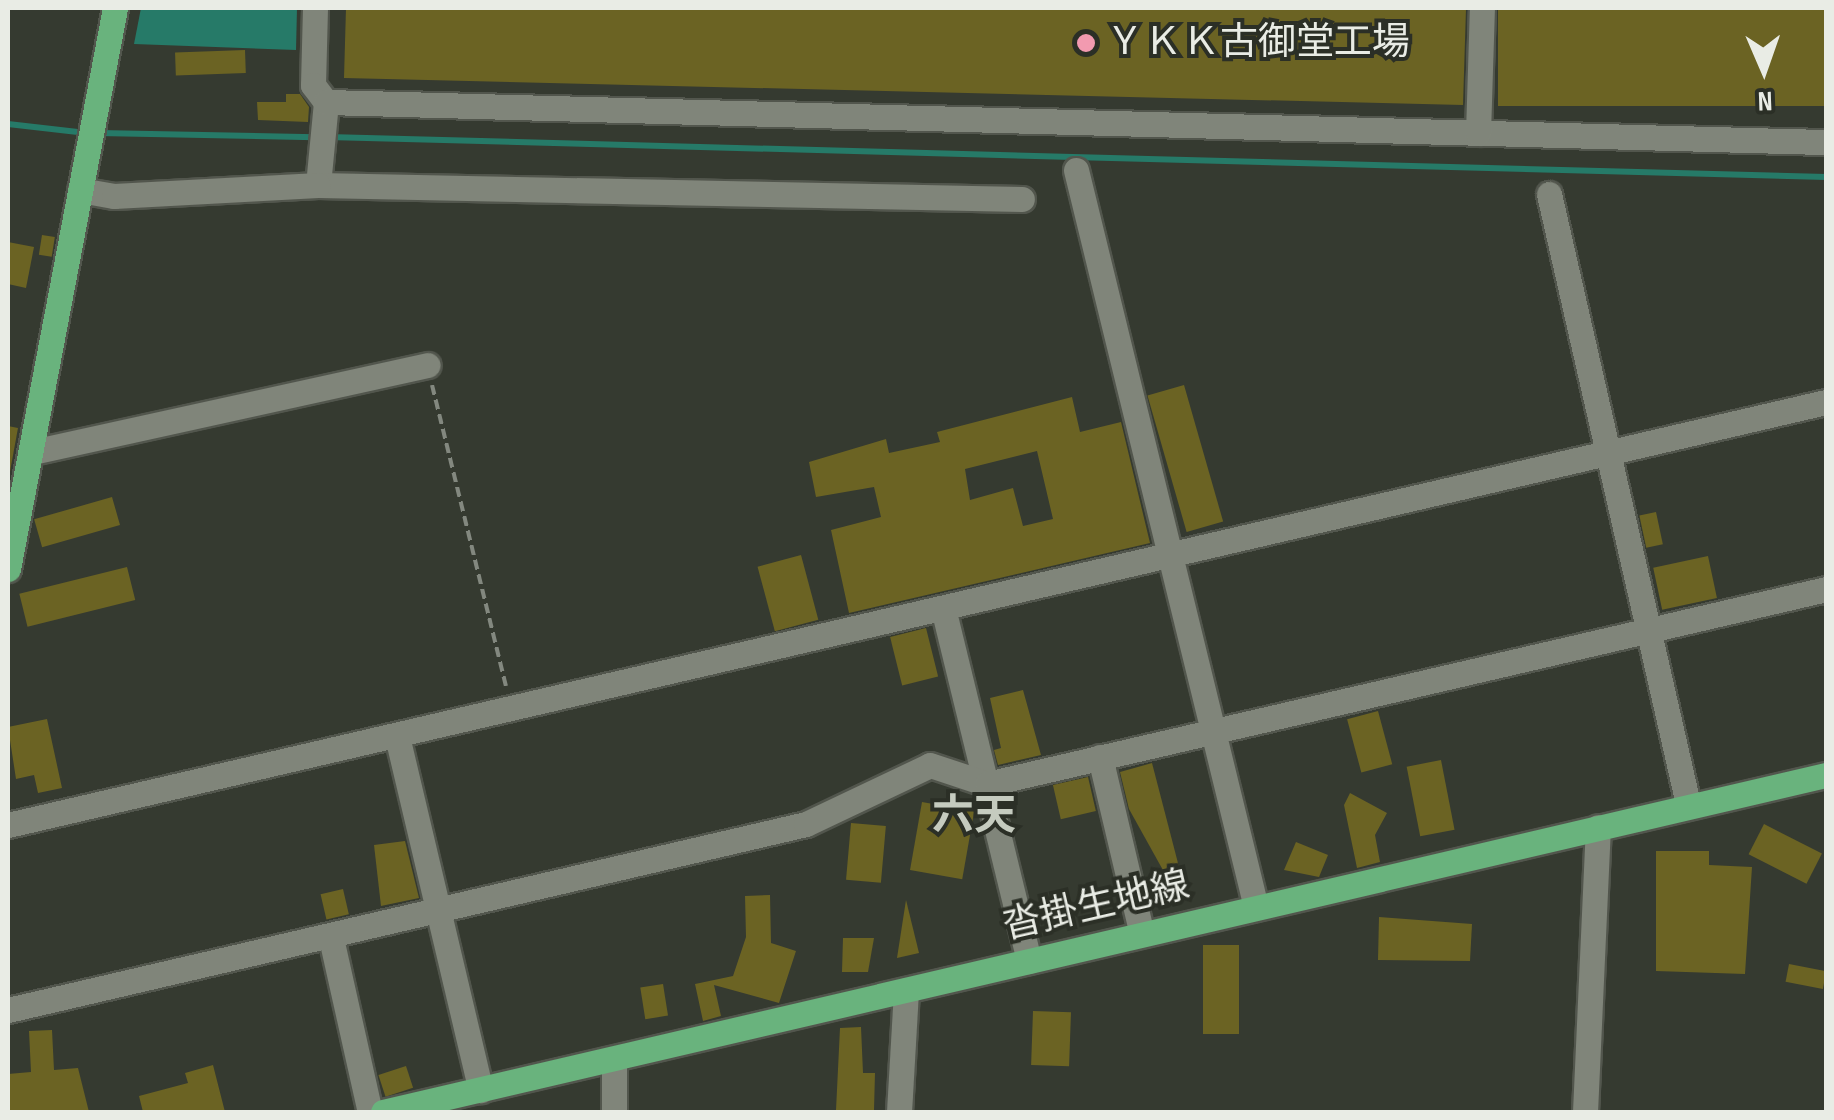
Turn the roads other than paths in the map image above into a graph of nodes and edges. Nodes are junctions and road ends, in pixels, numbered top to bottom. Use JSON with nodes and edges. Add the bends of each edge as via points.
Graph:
{"nodes":[{"id":1,"x":114,"y":8,"type":"edge"},
{"id":2,"x":316,"y":8,"type":"edge"},
{"id":3,"x":1482,"y":8,"type":"edge"},
{"id":4,"x":326,"y":102,"type":"junction"},
{"id":5,"x":1478,"y":132,"type":"junction"},
{"id":6,"x":1826,"y":142,"type":"edge"},
{"id":7,"x":1076,"y":170,"type":"dead end"},
{"id":8,"x":318,"y":184,"type":"junction"},
{"id":9,"x":80,"y":190,"type":"junction"},
{"id":10,"x":1549,"y":194,"type":"dead end"},
{"id":11,"x":1022,"y":199,"type":"dead end"},
{"id":12,"x":428,"y":366,"type":"road end"},
{"id":13,"x":1826,"y":402,"type":"edge"},
{"id":14,"x":32,"y":452,"type":"junction"},
{"id":15,"x":1608,"y":454,"type":"junction"},
{"id":16,"x":14,"y":498,"type":"edge"},
{"id":17,"x":1172,"y":554,"type":"junction"},
{"id":18,"x":8,"y":569,"type":"edge"},
{"id":19,"x":1826,"y":589,"type":"edge"},
{"id":20,"x":944,"y":612,"type":"junction"},
{"id":21,"x":1648,"y":630,"type":"junction"},
{"id":22,"x":1214,"y":730,"type":"junction"},
{"id":23,"x":397,"y":736,"type":"junction"},
{"id":24,"x":1100,"y":757,"type":"junction"},
{"id":25,"x":1826,"y":775,"type":"edge"},
{"id":26,"x":987,"y":784,"type":"junction"},
{"id":27,"x":1688,"y":804,"type":"junction"},
{"id":28,"x":8,"y":825,"type":"edge"},
{"id":29,"x":1598,"y":827,"type":"junction"},
{"id":30,"x":1256,"y":907,"type":"junction"},
{"id":31,"x":439,"y":914,"type":"junction"},
{"id":32,"x":1142,"y":934,"type":"junction"},
{"id":33,"x":331,"y":938,"type":"junction"},
{"id":34,"x":1029,"y":960,"type":"junction"},
{"id":35,"x":906,"y":990,"type":"junction"},
{"id":36,"x":8,"y":1010,"type":"edge"},
{"id":37,"x":614,"y":1058,"type":"junction"},
{"id":38,"x":481,"y":1090,"type":"junction"},
{"id":39,"x":370,"y":1112,"type":"edge"},
{"id":40,"x":383,"y":1112,"type":"edge"},
{"id":41,"x":614,"y":1112,"type":"edge"},
{"id":42,"x":899,"y":1112,"type":"edge"},
{"id":43,"x":1585,"y":1112,"type":"edge"}],
"edges":[{"from":1,"to":9,"type":"main road"},
{"from":2,"to":4,"type":"street","via":[[313,84]]},
{"from":3,"to":5,"type":"street"},
{"from":4,"to":5,"type":"street"},
{"from":4,"to":8,"type":"street"},
{"from":5,"to":6,"type":"street"},
{"from":7,"to":17,"type":"street"},
{"from":8,"to":9,"type":"street","via":[[114,196]]},
{"from":8,"to":11,"type":"street"},
{"from":9,"to":14,"type":"main road"},
{"from":10,"to":15,"type":"street"},
{"from":12,"to":14,"type":"street"},
{"from":13,"to":15,"type":"street"},
{"from":14,"to":16,"type":"main road"},
{"from":15,"to":17,"type":"street"},
{"from":15,"to":21,"type":"street"},
{"from":16,"to":18,"type":"main road"},
{"from":17,"to":20,"type":"street"},
{"from":17,"to":22,"type":"street"},
{"from":19,"to":21,"type":"street"},
{"from":20,"to":23,"type":"street"},
{"from":20,"to":26,"type":"street"},
{"from":21,"to":22,"type":"street"},
{"from":21,"to":27,"type":"street"},
{"from":22,"to":24,"type":"street"},
{"from":22,"to":30,"type":"street"},
{"from":23,"to":28,"type":"street"},
{"from":23,"to":31,"type":"street"},
{"from":24,"to":26,"type":"street"},
{"from":24,"to":32,"type":"street"},
{"from":25,"to":27,"type":"main road","name":"沓掛生地線"},
{"from":26,"to":31,"type":"street","via":[[930,765],[806,824]]},
{"from":26,"to":34,"type":"street"},
{"from":27,"to":29,"type":"main road","name":"沓掛生地線"},
{"from":29,"to":30,"type":"main road","name":"沓掛生地線"},
{"from":29,"to":43,"type":"street"},
{"from":30,"to":32,"type":"main road","name":"沓掛生地線"},
{"from":31,"to":33,"type":"street"},
{"from":31,"to":38,"type":"street"},
{"from":32,"to":34,"type":"main road","name":"沓掛生地線"},
{"from":33,"to":36,"type":"street"},
{"from":33,"to":39,"type":"street"},
{"from":34,"to":35,"type":"main road","name":"沓掛生地線"},
{"from":35,"to":37,"type":"main road","name":"沓掛生地線"},
{"from":35,"to":42,"type":"street"},
{"from":37,"to":38,"type":"main road","name":"沓掛生地線"},
{"from":37,"to":41,"type":"street"},
{"from":38,"to":40,"type":"main road","name":"沓掛生地線"}]}
